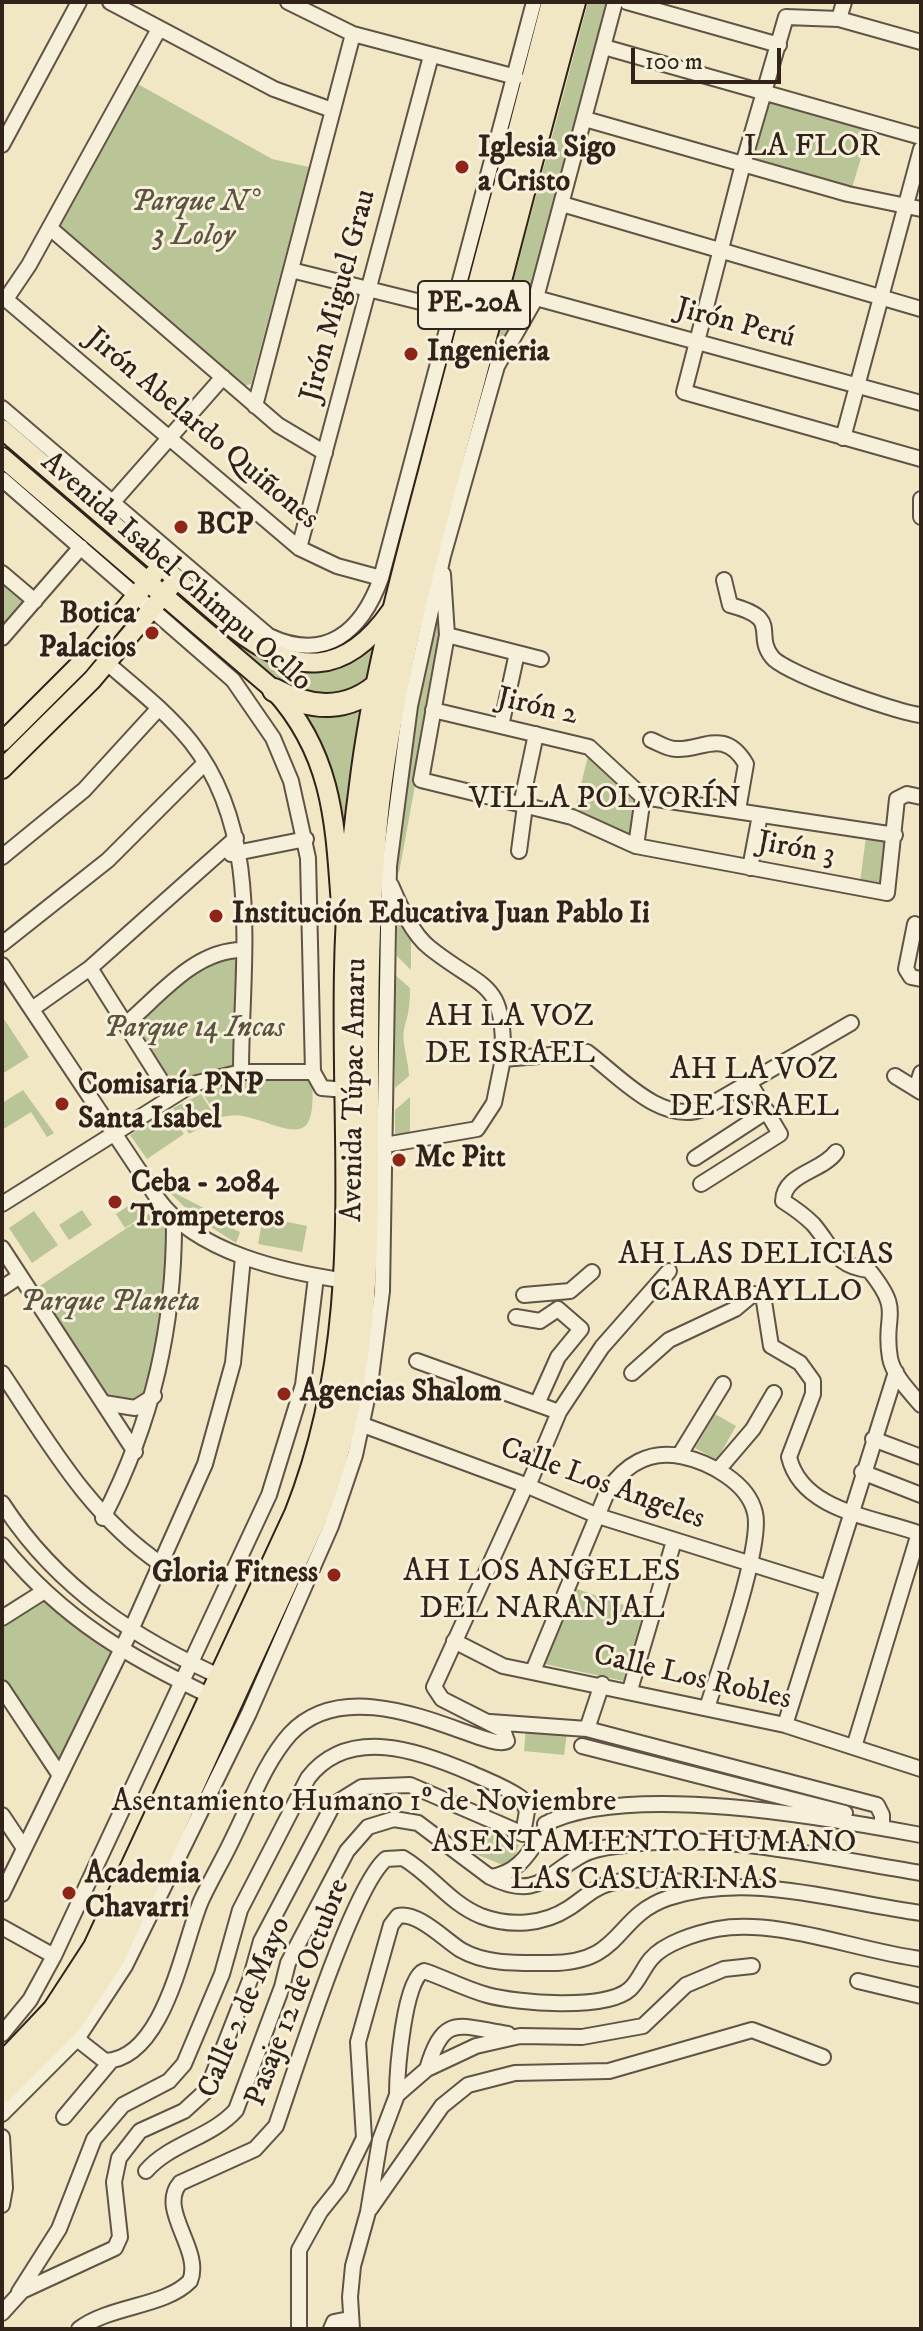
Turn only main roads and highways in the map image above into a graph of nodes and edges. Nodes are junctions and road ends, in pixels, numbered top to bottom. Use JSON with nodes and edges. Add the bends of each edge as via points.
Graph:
{"nodes":[{"id":1,"x":553,"y":2,"type":"edge"},
{"id":2,"x":574,"y":2,"type":"edge"},
{"id":3,"x":443,"y":347,"type":"road end"},
{"id":4,"x":452,"y":387,"type":"junction"},
{"id":5,"x":2,"y":429,"type":"edge"},
{"id":6,"x":2,"y":457,"type":"edge"},
{"id":7,"x":166,"y":560,"type":"junction"},
{"id":8,"x":182,"y":573,"type":"junction"},
{"id":9,"x":142,"y":589,"type":"junction"},
{"id":10,"x":158,"y":602,"type":"junction"},
{"id":11,"x":402,"y":603,"type":"junction"},
{"id":12,"x":402,"y":656,"type":"junction"},
{"id":13,"x":377,"y":686,"type":"junction"},
{"id":14,"x":274,"y":690,"type":"junction"},
{"id":15,"x":2,"y":742,"type":"edge"},
{"id":16,"x":2,"y":769,"type":"edge"},
{"id":17,"x":346,"y":969,"type":"junction"},
{"id":18,"x":367,"y":1043,"type":"junction"},
{"id":19,"x":362,"y":1432,"type":"road end"},
{"id":20,"x":337,"y":1457,"type":"junction"},
{"id":21,"x":234,"y":1694,"type":"junction"},
{"id":22,"x":2,"y":2065,"type":"edge"},
{"id":23,"x":2,"y":2092,"type":"edge"}],
"edges":[{"from":1,"to":4,"type":"highway","name":"Avenida Túpac Amaru","number":"PE-20A"},
{"from":2,"to":11,"type":"highway","name":"Avenida Túpac Amaru","number":"PE-20A","via":[[437,559]]},
{"from":3,"to":4,"type":"highway"},
{"from":4,"to":11,"type":"highway","name":"Avenida Túpac Amaru","number":"PE-20A"},
{"from":5,"to":7,"type":"main road","name":"Avenida Isabel Chimpu Ocllo","number":"PE-20A"},
{"from":6,"to":9,"type":"main road","name":"Avenida Isabel Chimpu Ocllo"},
{"from":7,"to":8,"type":"main road","name":"Avenida Isabel Chimpu Ocllo","number":"PE-20A"},
{"from":7,"to":9,"type":"main road"},
{"from":8,"to":10,"type":"main road"},
{"from":8,"to":11,"type":"main road","name":"Avenida Isabel Chimpu Ocllo","number":"PE-20A","via":[[258,647],[301,664],[326,662],[360,648]]},
{"from":9,"to":10,"type":"main road","name":"Avenida Isabel Chimpu Ocllo"},
{"from":9,"to":15,"type":"main road","via":[[78,666]]},
{"from":10,"to":14,"type":"main road","name":"Avenida Isabel Chimpu Ocllo"},
{"from":10,"to":16,"type":"main road","via":[[58,717]]},
{"from":11,"to":12,"type":"highway","name":"Avenida Túpac Amaru","number":"PE-20A"},
{"from":11,"to":13,"type":"highway","name":"Avenida Túpac Amaru","number":"PE-20A"},
{"from":12,"to":13,"type":"highway"},
{"from":12,"to":18,"type":"highway","name":"Avenida Túpac Amaru","via":[[374,844]]},
{"from":13,"to":14,"type":"highway","via":[[333,706],[304,704]]},
{"from":13,"to":17,"type":"highway","name":"Avenida Túpac Amaru","number":"PE-20A","via":[[356,820]]},
{"from":14,"to":17,"type":"main road","name":"Avenida Isabel Chimpu Ocllo","via":[[307,732],[325,777],[335,827]]},
{"from":17,"to":18,"type":"highway","name":"Avenida Túpac Amaru"},
{"from":18,"to":20,"type":"highway","name":"Avenida Túpac Amaru","via":[[376,1146],[372,1306]]},
{"from":18,"to":21,"type":"highway","name":"Avenida Túpac Amaru","via":[[346,1090],[347,1281],[338,1365],[311,1471]]},
{"from":19,"to":20,"type":"highway"},
{"from":20,"to":21,"type":"highway","name":"Avenida Túpac Amaru","via":[[314,1521]]},
{"from":21,"to":22,"type":"highway","name":"Avenida Túpac Amaru","via":[[95,1947],[54,2010]]},
{"from":21,"to":23,"type":"highway","name":"Avenida Túpac Amaru","via":[[216,1757],[106,1984]]}]}
